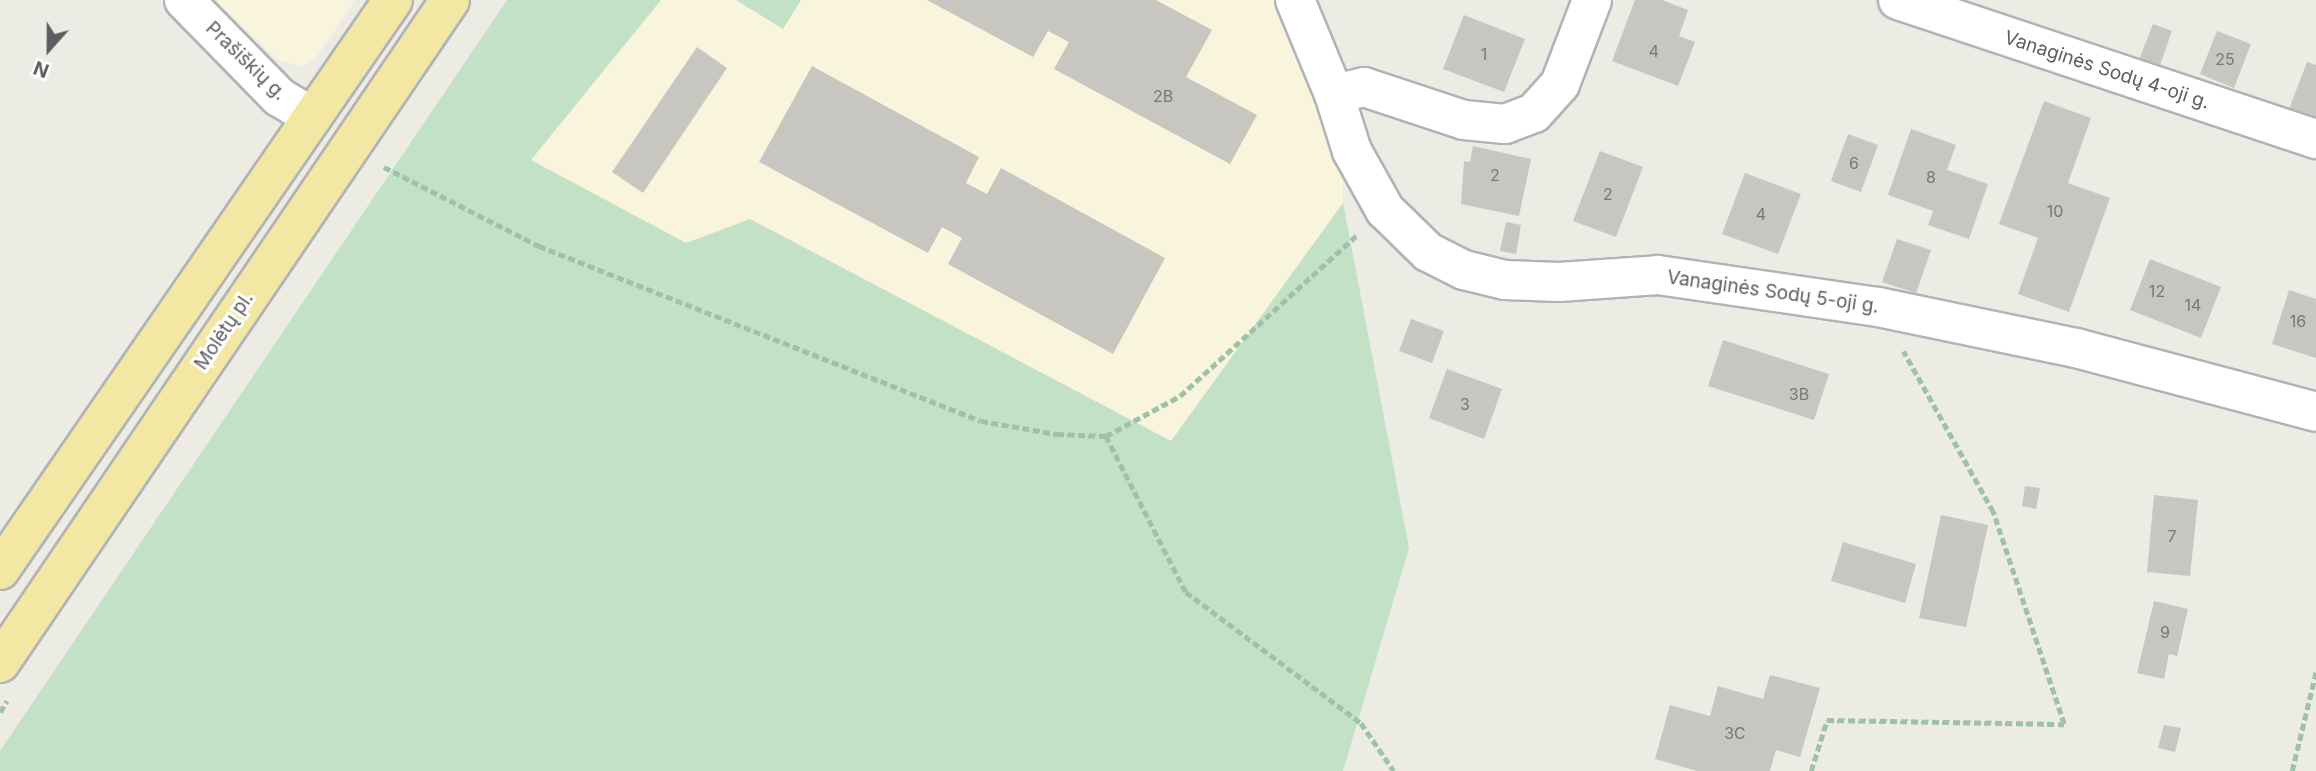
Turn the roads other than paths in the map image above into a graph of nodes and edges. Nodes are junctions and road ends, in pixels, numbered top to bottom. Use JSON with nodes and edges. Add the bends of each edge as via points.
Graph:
{"nodes":[{"id":1,"x":184,"y":0,"type":"edge"},
{"id":2,"x":393,"y":0,"type":"edge"},
{"id":3,"x":450,"y":0,"type":"edge"},
{"id":4,"x":1295,"y":0,"type":"edge"},
{"id":5,"x":1592,"y":0,"type":"edge"},
{"id":6,"x":1898,"y":0,"type":"edge"},
{"id":7,"x":1334,"y":94,"type":"junction"},
{"id":8,"x":312,"y":117,"type":"junction"},
{"id":9,"x":2316,"y":139,"type":"edge"},
{"id":10,"x":2316,"y":412,"type":"edge"},
{"id":11,"x":0,"y":570,"type":"edge"},
{"id":12,"x":0,"y":663,"type":"edge"}],
"edges":[{"from":1,"to":8,"type":"street","name":"Prašiškių g.","via":[[279,97]]},
{"from":2,"to":8,"type":"highway"},
{"from":3,"to":12,"type":"highway","name":"Molėtų pl."},
{"from":4,"to":7,"type":"street","name":"Vanaginės Sodų 5-oji g."},
{"from":5,"to":7,"type":"street","via":[[1560,84],[1534,113],[1505,124],[1464,120],[1364,87]]},
{"from":6,"to":9,"type":"street","name":"Vanaginės Sodų 4-oji g."},
{"from":7,"to":10,"type":"street","name":"Vanaginės Sodų 5-oji g.","via":[[1352,151],[1385,210],[1428,252],[1464,270],[1505,280],[1559,282],[1658,275],[1878,307],[2076,348]]},
{"from":8,"to":11,"type":"highway"}]}
